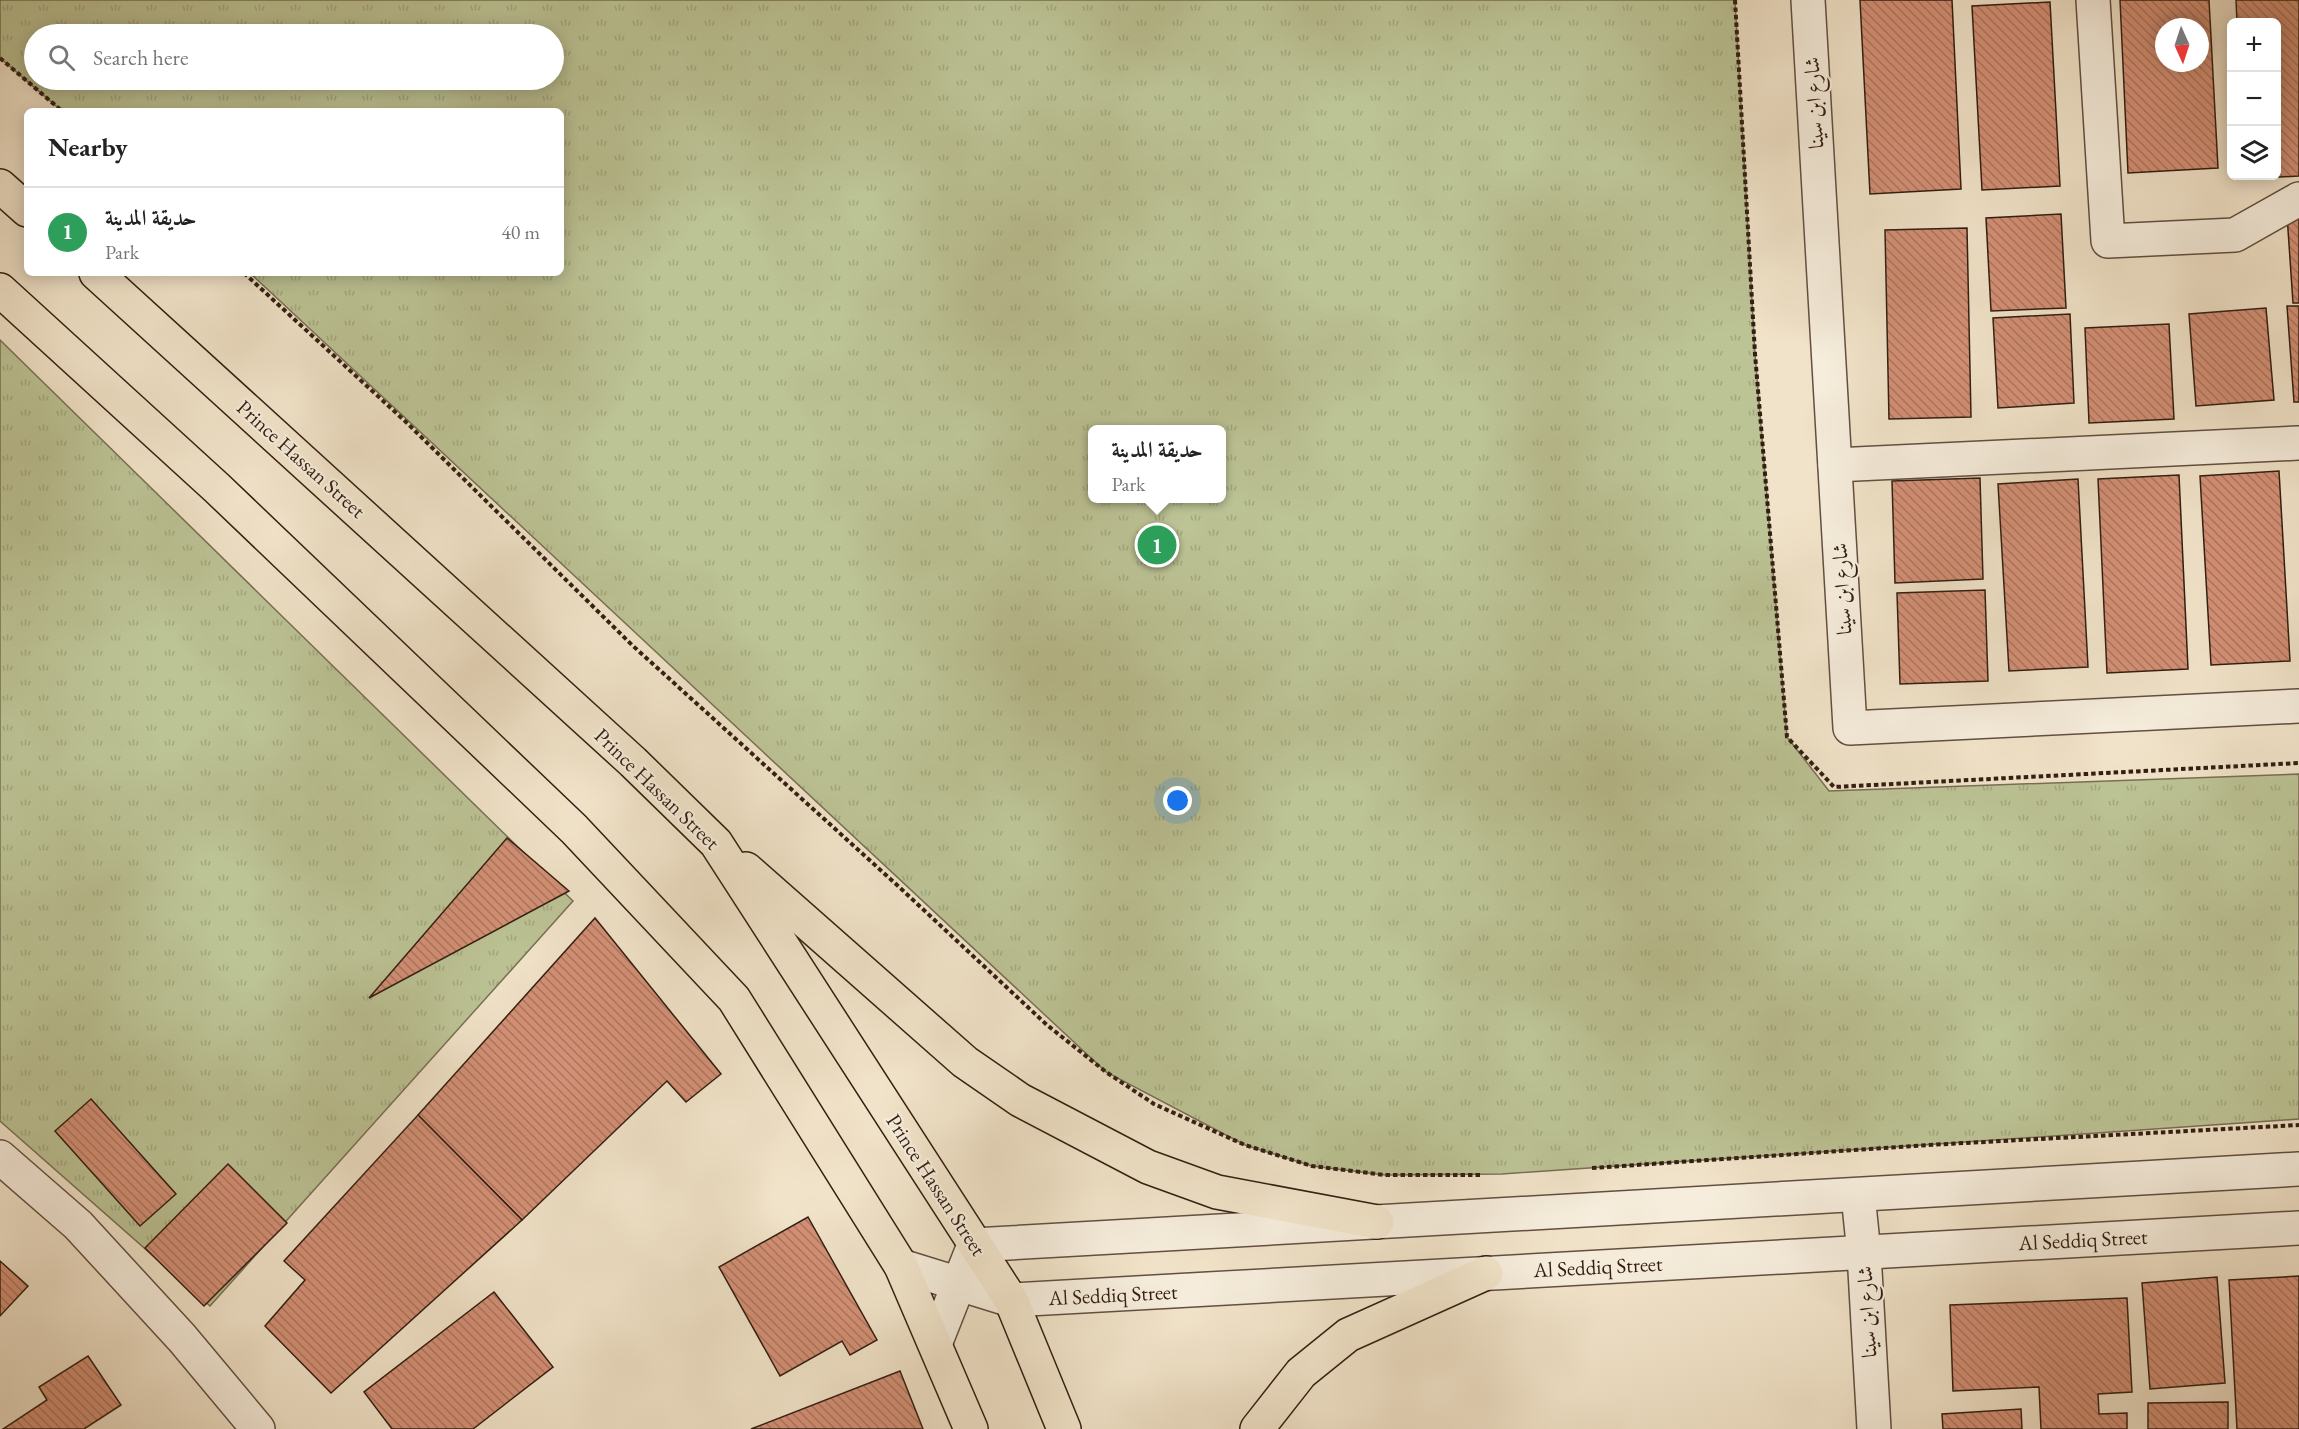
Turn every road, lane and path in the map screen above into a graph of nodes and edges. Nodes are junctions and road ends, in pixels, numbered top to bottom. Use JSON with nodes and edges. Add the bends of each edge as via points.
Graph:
{"nodes":[{"id":1,"x":1808,"y":0,"type":"edge"},
{"id":2,"x":2093,"y":0,"type":"edge"},
{"id":3,"x":0,"y":58,"type":"edge"},
{"id":4,"x":24,"y":79,"type":"edge"},
{"id":5,"x":37,"y":90,"type":"edge"},
{"id":6,"x":58,"y":108,"type":"edge"},
{"id":7,"x":0,"y":186,"type":"edge"},
{"id":8,"x":2299,"y":199,"type":"edge"},
{"id":9,"x":24,"y":207,"type":"edge"},
{"id":10,"x":99,"y":276,"type":"edge"},
{"id":11,"x":247,"y":276,"type":"edge"},
{"id":12,"x":0,"y":290,"type":"edge"},
{"id":13,"x":2299,"y":443,"type":"edge"},
{"id":14,"x":1835,"y":465,"type":"junction"},
{"id":15,"x":2299,"y":706,"type":"edge"},
{"id":16,"x":716,"y":843,"type":"junction"},
{"id":17,"x":2299,"y":1125,"type":"edge"},
{"id":18,"x":0,"y":1157,"type":"edge"},
{"id":19,"x":1586,"y":1168,"type":"dead end"},
{"id":20,"x":2299,"y":1169,"type":"edge"},
{"id":21,"x":1491,"y":1174,"type":"dead end"},
{"id":22,"x":1858,"y":1195,"type":"junction"},
{"id":23,"x":1377,"y":1222,"type":"junction"},
{"id":24,"x":2299,"y":1228,"type":"edge"},
{"id":25,"x":974,"y":1245,"type":"junction"},
{"id":26,"x":1864,"y":1253,"type":"junction"},
{"id":27,"x":902,"y":1266,"type":"junction"},
{"id":28,"x":1486,"y":1273,"type":"junction"},
{"id":29,"x":959,"y":1284,"type":"junction"},
{"id":30,"x":1011,"y":1300,"type":"junction"},
{"id":31,"x":935,"y":1344,"type":"junction"},
{"id":32,"x":258,"y":1429,"type":"edge"},
{"id":33,"x":970,"y":1429,"type":"edge"},
{"id":34,"x":1064,"y":1429,"type":"edge"},
{"id":35,"x":1257,"y":1429,"type":"edge"},
{"id":36,"x":1874,"y":1429,"type":"edge"}],
"edges":[{"from":1,"to":14,"type":"street","name":"شارع ابن سينا"},
{"from":2,"to":8,"type":"street","via":[[2109,241],[2235,235]]},
{"from":3,"to":4,"type":"path"},
{"from":5,"to":6,"type":"path"},
{"from":7,"to":9,"type":"main road"},
{"from":10,"to":16,"type":"main road","name":"Prince Hassan Street","via":[[633,762]]},
{"from":11,"to":21,"type":"path","via":[[406,422],[632,645],[1047,1025],[1106,1071],[1164,1108],[1245,1145],[1312,1166],[1384,1175]]},
{"from":12,"to":27,"type":"main road","via":[[217,488],[574,829],[734,999]]},
{"from":13,"to":14,"type":"street"},
{"from":14,"to":15,"type":"street","name":"شارع ابن سينا","via":[[1850,728]]},
{"from":16,"to":23,"type":"main road","via":[[965,1062],[1020,1100],[1148,1167],[1216,1191]]},
{"from":16,"to":25,"type":"main road","name":"Prince Hassan Street"},
{"from":17,"to":19,"type":"path","via":[[1928,1144]]},
{"from":18,"to":32,"type":"street","via":[[78,1225],[182,1338]]},
{"from":20,"to":22,"type":"street"},
{"from":22,"to":23,"type":"street"},
{"from":22,"to":26,"type":"street","name":"شارع ابن سينا"},
{"from":23,"to":25,"type":"street"},
{"from":24,"to":26,"type":"street","name":"Al Seddiq Street"},
{"from":25,"to":29,"type":"street"},
{"from":25,"to":30,"type":"main road","name":"Prince Hassan Street"},
{"from":26,"to":28,"type":"street","name":"Al Seddiq Street"},
{"from":26,"to":36,"type":"street","name":"شارع ابن سينا"},
{"from":27,"to":29,"type":"street","name":"Al Seddiq Street"},
{"from":27,"to":31,"type":"main road"},
{"from":28,"to":30,"type":"street","name":"Al Seddiq Street"},
{"from":28,"to":35,"type":"main road","via":[[1348,1335],[1301,1373]]},
{"from":29,"to":30,"type":"street","name":"Al Seddiq Street"},
{"from":29,"to":31,"type":"street"},
{"from":30,"to":34,"type":"main road","name":"Prince Hassan Street"},
{"from":31,"to":33,"type":"main road"}]}
